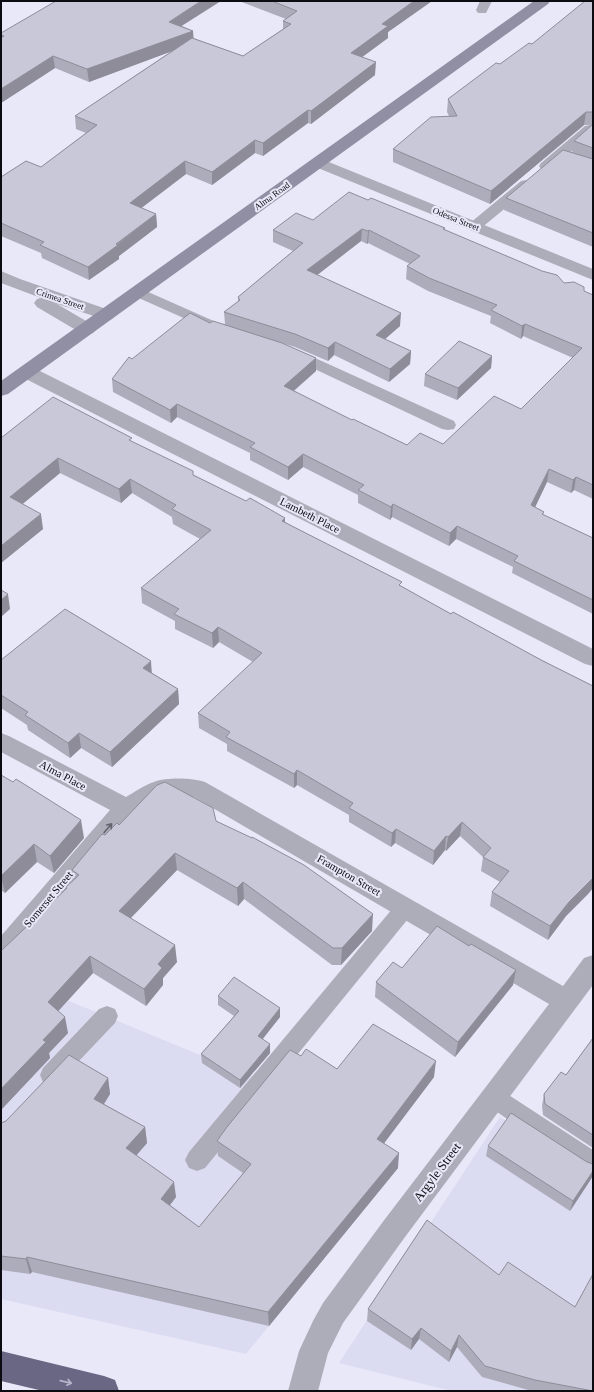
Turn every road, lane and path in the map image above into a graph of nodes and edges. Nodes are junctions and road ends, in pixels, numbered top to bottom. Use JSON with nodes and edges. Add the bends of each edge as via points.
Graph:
{"nodes":[{"id":1,"x":543,"y":1,"type":"edge"},
{"id":2,"x":590,"y":129,"type":"edge"},
{"id":3,"x":559,"y":155,"type":"junction"},
{"id":4,"x":573,"y":160,"type":"edge"},
{"id":5,"x":319,"y":163,"type":"junction"},
{"id":6,"x":475,"y":226,"type":"junction"},
{"id":7,"x":593,"y":275,"type":"edge"},
{"id":8,"x":7,"y":279,"type":"edge"},
{"id":9,"x":137,"y":292,"type":"junction"},
{"id":10,"x":106,"y":315,"type":"junction"},
{"id":11,"x":87,"y":329,"type":"junction"},
{"id":12,"x":227,"y":332,"type":"edge"},
{"id":13,"x":276,"y":347,"type":"edge"},
{"id":14,"x":27,"y":372,"type":"junction"},
{"id":15,"x":1,"y":390,"type":"edge"},
{"id":16,"x":448,"y":425,"type":"dead end"},
{"id":17,"x":593,"y":658,"type":"edge"},
{"id":18,"x":1,"y":742,"type":"edge"},
{"id":19,"x":126,"y":808,"type":"junction"},
{"id":20,"x":405,"y":908,"type":"junction"},
{"id":21,"x":1,"y":954,"type":"edge"},
{"id":22,"x":593,"y":966,"type":"edge"},
{"id":23,"x":566,"y":1001,"type":"junction"},
{"id":24,"x":107,"y":1016,"type":"dead end"},
{"id":25,"x":38,"y":1089,"type":"edge"},
{"id":26,"x":493,"y":1096,"type":"junction"},
{"id":27,"x":197,"y":1160,"type":"dead end"},
{"id":28,"x":593,"y":1163,"type":"edge"},
{"id":29,"x":1,"y":1366,"type":"edge"},
{"id":30,"x":104,"y":1391,"type":"edge"},
{"id":31,"x":302,"y":1391,"type":"edge"}],
"edges":[{"from":1,"to":5,"type":"street","name":"Alma Road"},
{"from":2,"to":3,"type":"lane"},
{"from":3,"to":4,"type":"lane"},
{"from":3,"to":6,"type":"lane"},
{"from":5,"to":6,"type":"street","name":"Odessa Street"},
{"from":5,"to":9,"type":"street","name":"Alma Road"},
{"from":6,"to":7,"type":"street","name":"Odessa Street"},
{"from":8,"to":10,"type":"street","name":"Crimea Street"},
{"from":8,"to":11,"type":"street","name":"Crimea Street"},
{"from":9,"to":10,"type":"street","name":"Alma Road"},
{"from":9,"to":12,"type":"lane"},
{"from":10,"to":11,"type":"street","name":"Alma Road"},
{"from":11,"to":14,"type":"street","name":"Alma Road"},
{"from":13,"to":16,"type":"lane"},
{"from":14,"to":15,"type":"street","name":"Alma Road"},
{"from":14,"to":17,"type":"street","name":"Lambeth Place"},
{"from":18,"to":19,"type":"street","name":"Alma Place"},
{"from":19,"to":20,"type":"street","name":"Frampton Street","via":[[160,789],[197,788]]},
{"from":21,"to":19,"type":"street","name":"Somerset Street","one_way":true},
{"from":20,"to":23,"type":"street","name":"Frampton Street"},
{"from":20,"to":27,"type":"lane"},
{"from":22,"to":23,"type":"street","name":"Argyle Street"},
{"from":23,"to":26,"type":"street","name":"Argyle Street"},
{"from":24,"to":25,"type":"lane"},
{"from":26,"to":28,"type":"lane"},
{"from":26,"to":31,"type":"street","name":"Argyle Street","via":[[333,1313],[314,1351]]},
{"from":29,"to":30,"type":"highway","one_way":true}]}
